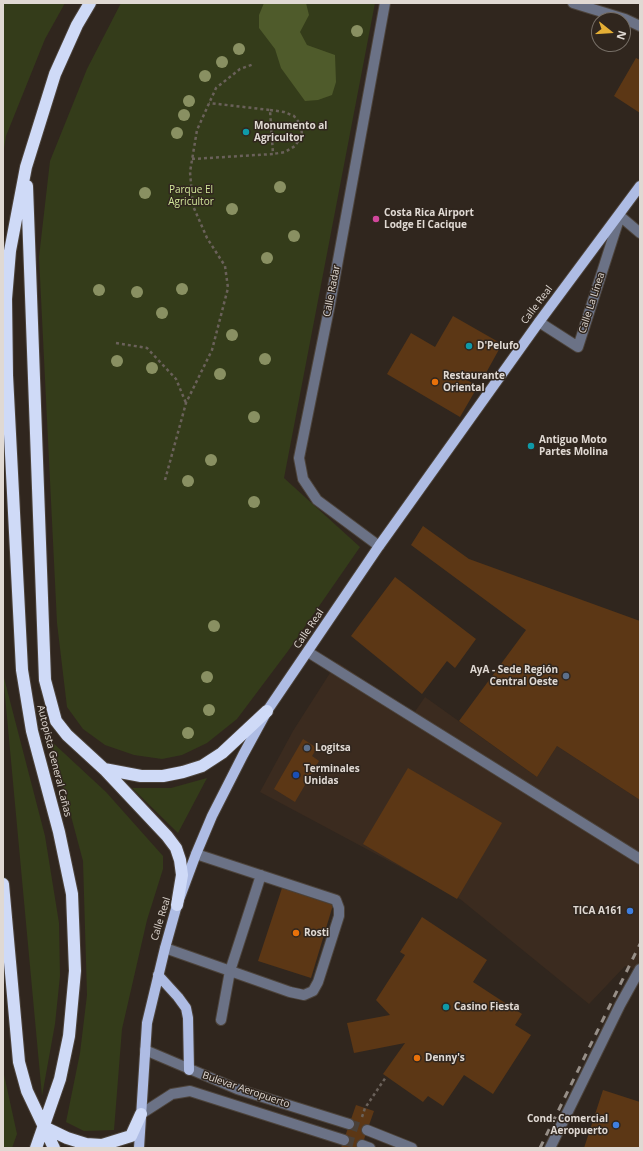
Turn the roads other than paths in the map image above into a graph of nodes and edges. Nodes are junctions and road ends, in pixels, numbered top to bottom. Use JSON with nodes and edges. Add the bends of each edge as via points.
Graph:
{"nodes":[{"id":1,"x":90,"y":3,"type":"edge"},
{"id":2,"x":385,"y":3,"type":"edge"},
{"id":3,"x":573,"y":3,"type":"edge"},
{"id":4,"x":640,"y":26,"type":"edge"},
{"id":5,"x":26,"y":167,"type":"junction"},
{"id":6,"x":640,"y":186,"type":"edge"},
{"id":7,"x":620,"y":216,"type":"junction"},
{"id":8,"x":640,"y":233,"type":"edge"},
{"id":9,"x":539,"y":322,"type":"junction"},
{"id":10,"x":379,"y":546,"type":"junction"},
{"id":11,"x":308,"y":652,"type":"junction"},
{"id":12,"x":268,"y":711,"type":"junction"},
{"id":13,"x":104,"y":769,"type":"junction"},
{"id":14,"x":196,"y":854,"type":"junction"},
{"id":15,"x":640,"y":859,"type":"edge"},
{"id":16,"x":261,"y":875,"type":"junction"},
{"id":17,"x":3,"y":884,"type":"edge"},
{"id":18,"x":177,"y":905,"type":"junction"},
{"id":19,"x":165,"y":948,"type":"junction"},
{"id":20,"x":640,"y":968,"type":"edge"},
{"id":21,"x":230,"y":971,"type":"junction"},
{"id":22,"x":158,"y":975,"type":"junction"},
{"id":23,"x":221,"y":1020,"type":"dead end"},
{"id":24,"x":145,"y":1050,"type":"junction"},
{"id":25,"x":189,"y":1070,"type":"junction"},
{"id":26,"x":237,"y":1089,"type":"junction"},
{"id":27,"x":232,"y":1105,"type":"junction"},
{"id":28,"x":141,"y":1114,"type":"junction"},
{"id":29,"x":349,"y":1124,"type":"tunnel mouth"},
{"id":30,"x":44,"y":1127,"type":"junction"},
{"id":31,"x":367,"y":1130,"type":"tunnel mouth"},
{"id":32,"x":344,"y":1140,"type":"tunnel mouth"},
{"id":33,"x":36,"y":1148,"type":"edge"},
{"id":34,"x":54,"y":1148,"type":"edge"},
{"id":35,"x":139,"y":1148,"type":"edge"},
{"id":36,"x":412,"y":1148,"type":"edge"},
{"id":37,"x":550,"y":1148,"type":"edge"}],
"edges":[{"from":1,"to":5,"type":"highway","name":"Autopista General Cañas","via":[[55,74]]},
{"from":2,"to":10,"type":"street","name":"Calle Radar","via":[[299,458],[303,479],[317,500]]},
{"from":3,"to":4,"type":"street"},
{"from":5,"to":13,"type":"highway","via":[[45,680],[56,721],[67,735]]},
{"from":5,"to":30,"type":"highway","name":"Autopista General Cañas","via":[[12,243],[6,299],[7,375],[22,670],[32,731],[59,832],[72,894],[75,971],[69,1036],[60,1079]]},
{"from":6,"to":7,"type":"main road","name":"Calle Real"},
{"from":7,"to":8,"type":"street"},
{"from":7,"to":9,"type":"main road","name":"Calle Real"},
{"from":7,"to":9,"type":"street","name":"Calle La Línea","via":[[578,347]]},
{"from":9,"to":10,"type":"main road","name":"Calle Real"},
{"from":10,"to":11,"type":"main road","name":"Calle Real"},
{"from":11,"to":12,"type":"main road","name":"Calle Real"},
{"from":11,"to":15,"type":"street"},
{"from":12,"to":13,"type":"highway","via":[[222,753],[202,766],[163,776],[141,776]]},
{"from":12,"to":14,"type":"main road","name":"Calle Real","via":[[212,816]]},
{"from":13,"to":18,"type":"highway","via":[[176,848],[182,874]]},
{"from":14,"to":16,"type":"street"},
{"from":14,"to":18,"type":"main road","name":"Calle Real"},
{"from":16,"to":21,"type":"street"},
{"from":16,"to":21,"type":"street","via":[[336,900],[339,916],[318,982],[313,991],[304,995]]},
{"from":17,"to":30,"type":"highway","via":[[18,1062],[27,1092]]},
{"from":18,"to":19,"type":"main road","name":"Calle Real"},
{"from":19,"to":21,"type":"street"},
{"from":19,"to":22,"type":"main road","name":"Calle Real"},
{"from":20,"to":37,"type":"street"},
{"from":21,"to":23,"type":"street"},
{"from":22,"to":24,"type":"main road","name":"Calle Real","via":[[147,1023]]},
{"from":22,"to":25,"type":"main road","via":[[186,1008]]},
{"from":24,"to":25,"type":"street","name":"Bulevar Aeropuerto"},
{"from":24,"to":28,"type":"main road","name":"Calle Real"},
{"from":25,"to":26,"type":"street","name":"Bulevar Aeropuerto"},
{"from":26,"to":27,"type":"street"},
{"from":26,"to":29,"type":"street","name":"Bulevar Aeropuerto"},
{"from":27,"to":28,"type":"street","name":"Bulevar Aeropuerto","via":[[190,1091],[172,1094]]},
{"from":27,"to":32,"type":"street","name":"Bulevar Aeropuerto"},
{"from":28,"to":30,"type":"highway","via":[[131,1136],[102,1145],[86,1144]]},
{"from":28,"to":35,"type":"main road","name":"Calle Real"},
{"from":30,"to":33,"type":"highway","name":"Autopista General Cañas"},
{"from":30,"to":34,"type":"highway"},
{"from":31,"to":36,"type":"street"}]}
